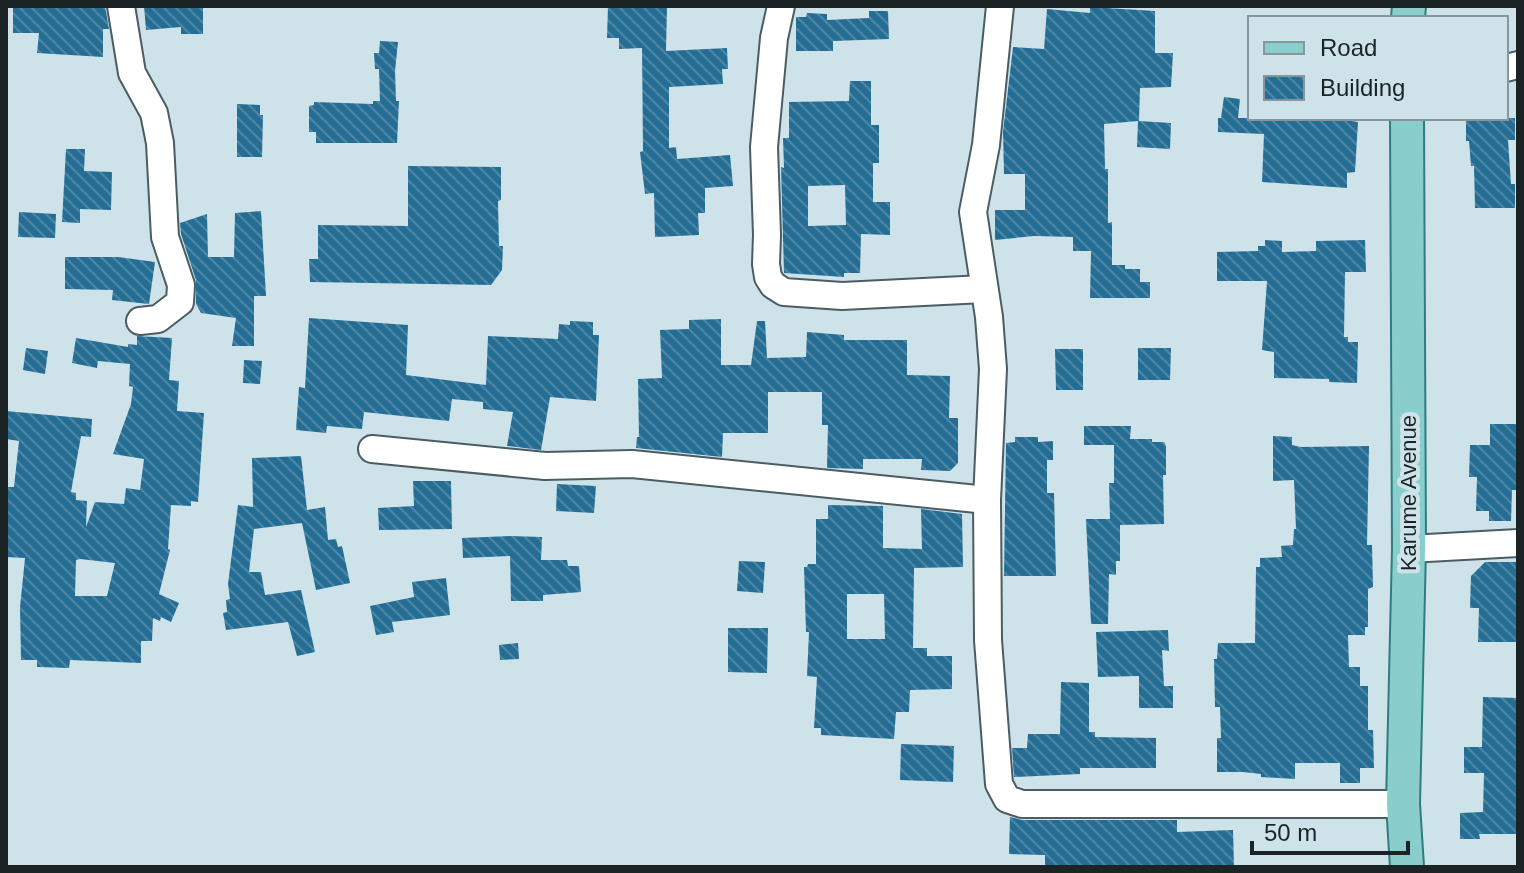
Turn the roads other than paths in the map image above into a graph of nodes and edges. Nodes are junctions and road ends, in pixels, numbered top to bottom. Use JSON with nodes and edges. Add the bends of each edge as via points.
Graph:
{"nodes":[{"id":1,"x":121,"y":6,"type":"edge"},
{"id":2,"x":781,"y":6,"type":"edge"},
{"id":3,"x":1000,"y":6,"type":"edge"},
{"id":4,"x":1407,"y":120,"type":"edge"},
{"id":5,"x":984,"y":289,"type":"junction"},
{"id":6,"x":140,"y":321,"type":"dead end"},
{"id":7,"x":372,"y":449,"type":"dead end"},
{"id":8,"x":987,"y":500,"type":"junction"},
{"id":9,"x":1518,"y":543,"type":"edge"},
{"id":10,"x":1409,"y":549,"type":"junction"},
{"id":11,"x":1403,"y":804,"type":"junction"},
{"id":12,"x":1407,"y":867,"type":"edge"}],
"edges":[{"from":1,"to":6,"type":"street","via":[[132,73],[154,113],[165,237],[181,285],[180,302],[158,319]]},
{"from":2,"to":5,"type":"street","via":[[764,147],[766,264],[773,285],[784,292],[842,296]]},
{"from":3,"to":5,"type":"street","via":[[986,145],[973,212]]},
{"from":4,"to":10,"type":"main road","name":"Karume Avenue"},
{"from":5,"to":8,"type":"street","via":[[993,369]]},
{"from":7,"to":8,"type":"street","via":[[545,466],[632,464]]},
{"from":8,"to":11,"type":"street","via":[[988,640],[999,784],[1007,799],[1022,804]]},
{"from":9,"to":10,"type":"street"},
{"from":10,"to":11,"type":"main road","name":"Karume Avenue"},
{"from":11,"to":12,"type":"main road","name":"Karume Avenue"}]}
